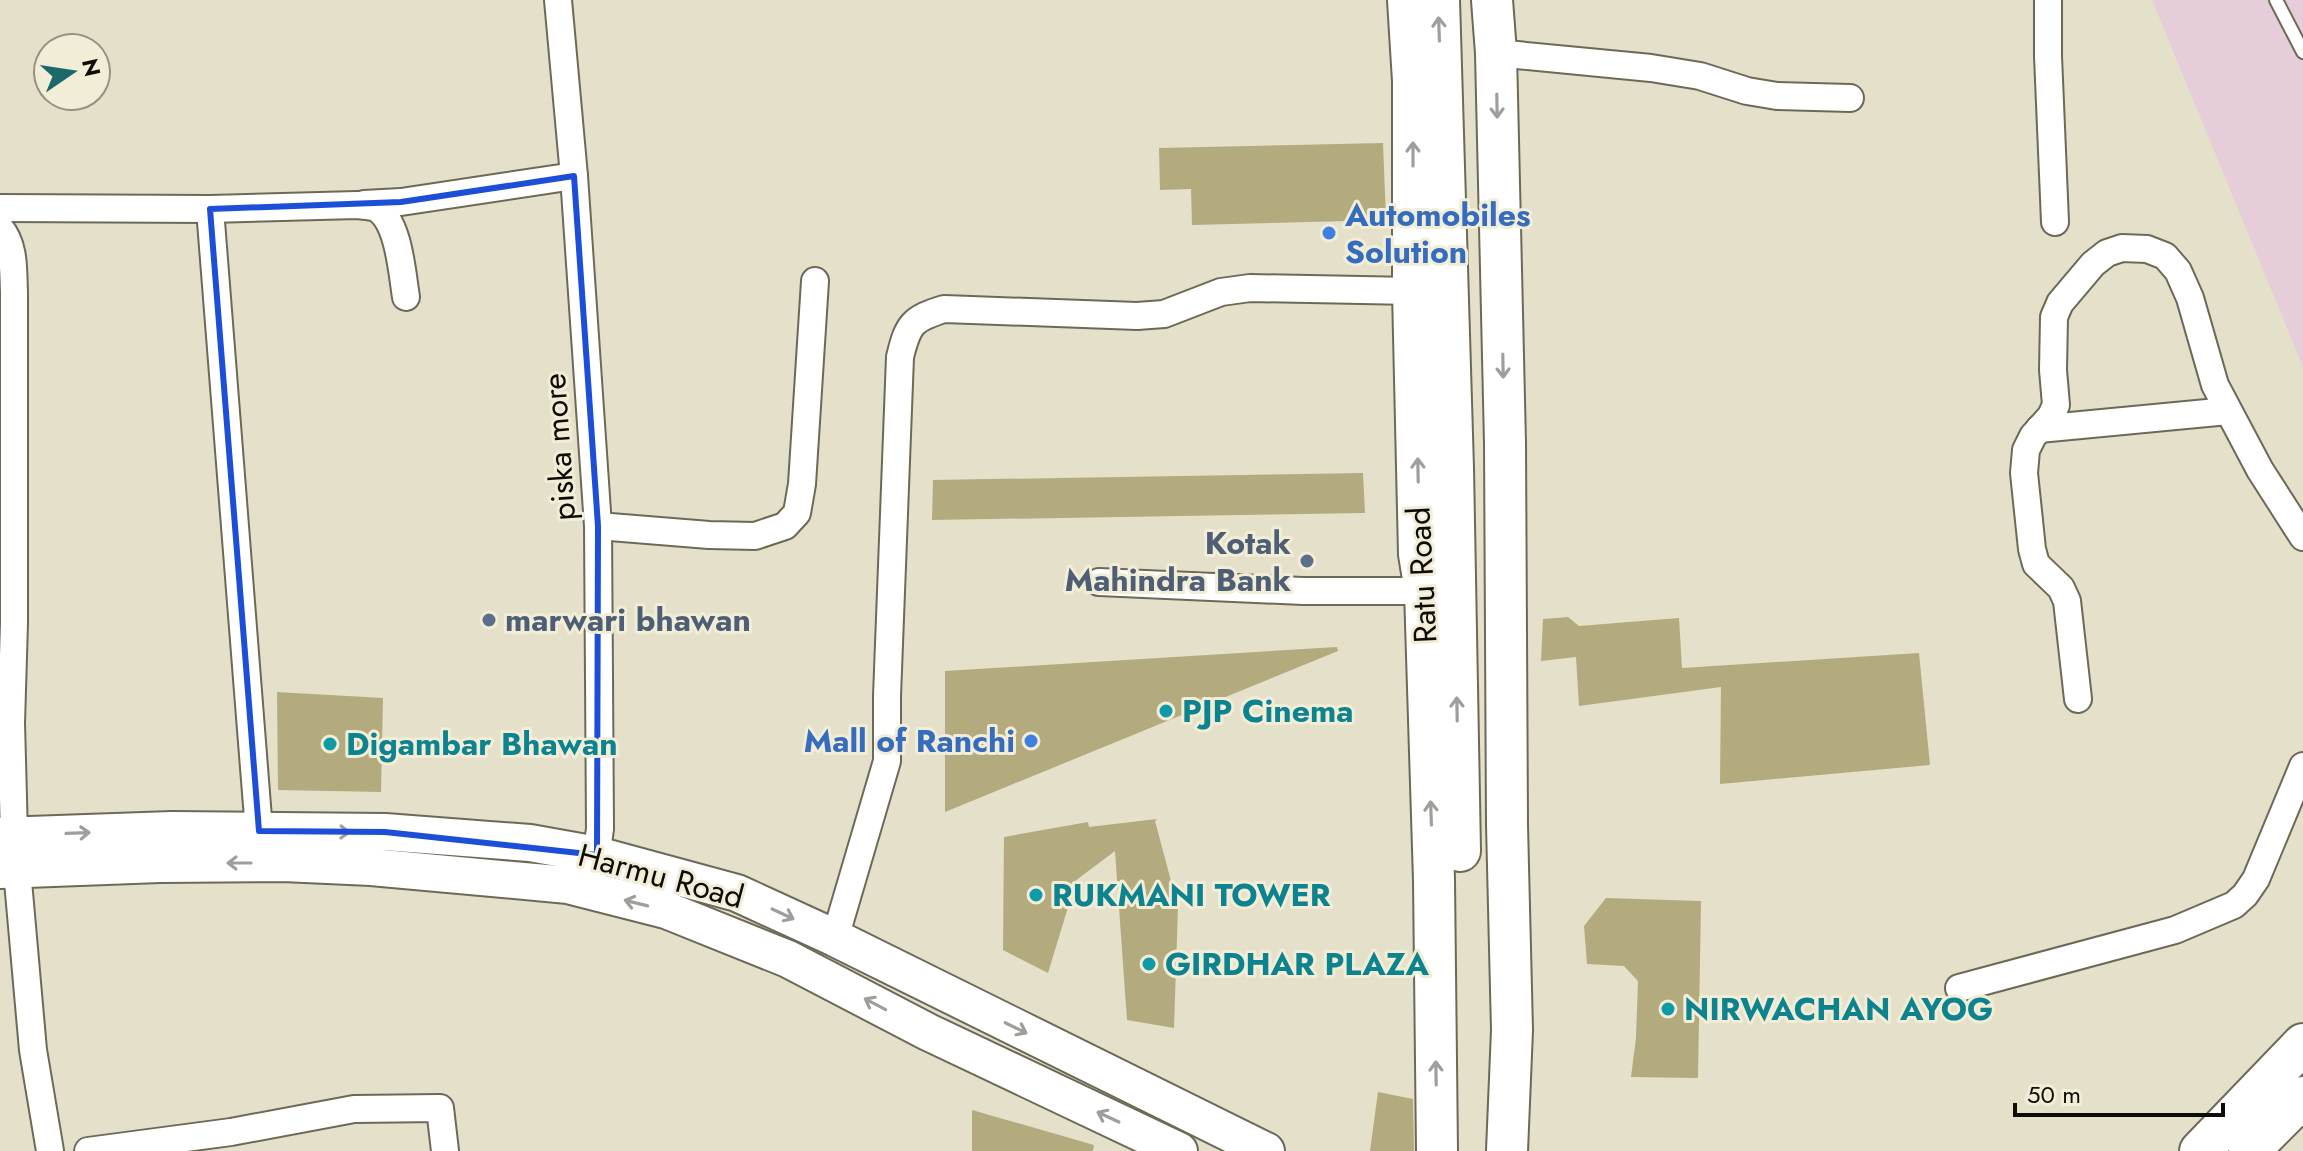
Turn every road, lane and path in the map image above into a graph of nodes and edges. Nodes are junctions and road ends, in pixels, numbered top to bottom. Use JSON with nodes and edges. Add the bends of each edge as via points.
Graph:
{"nodes":[{"id":1,"x":558,"y":0,"type":"edge"},
{"id":2,"x":1408,"y":0,"type":"edge"},
{"id":3,"x":1439,"y":0,"type":"edge"},
{"id":4,"x":1465,"y":0,"type":"edge"},
{"id":5,"x":1492,"y":0,"type":"edge"},
{"id":6,"x":2048,"y":0,"type":"edge"},
{"id":7,"x":2276,"y":0,"type":"edge"},
{"id":8,"x":2303,"y":52,"type":"edge"},
{"id":9,"x":1496,"y":53,"type":"junction"},
{"id":10,"x":1850,"y":98,"type":"dead end"},
{"id":11,"x":574,"y":176,"type":"junction"},
{"id":12,"x":357,"y":205,"type":"junction"},
{"id":13,"x":0,"y":208,"type":"edge"},
{"id":14,"x":210,"y":209,"type":"junction"},
{"id":15,"x":2055,"y":222,"type":"dead end"},
{"id":16,"x":0,"y":228,"type":"edge"},
{"id":17,"x":815,"y":281,"type":"dead end"},
{"id":18,"x":1413,"y":291,"type":"junction"},
{"id":19,"x":406,"y":297,"type":"dead end"},
{"id":20,"x":2228,"y":411,"type":"junction"},
{"id":21,"x":2039,"y":429,"type":"junction"},
{"id":22,"x":598,"y":526,"type":"junction"},
{"id":23,"x":2303,"y":537,"type":"edge"},
{"id":24,"x":1099,"y":582,"type":"dead end"},
{"id":25,"x":1425,"y":591,"type":"junction"},
{"id":26,"x":2078,"y":699,"type":"dead end"},
{"id":27,"x":2303,"y":766,"type":"edge"},
{"id":28,"x":259,"y":831,"type":"junction"},
{"id":29,"x":8,"y":853,"type":"edge"},
{"id":30,"x":597,"y":855,"type":"junction"},
{"id":31,"x":592,"y":891,"type":"junction"},
{"id":32,"x":835,"y":938,"type":"junction"},
{"id":33,"x":1959,"y":988,"type":"dead end"},
{"id":34,"x":2303,"y":1044,"type":"edge"},
{"id":35,"x":2303,"y":1097,"type":"edge"},
{"id":36,"x":50,"y":1151,"type":"edge"},
{"id":37,"x":88,"y":1151,"type":"edge"},
{"id":38,"x":445,"y":1151,"type":"edge"},
{"id":39,"x":1179,"y":1151,"type":"edge"},
{"id":40,"x":1266,"y":1151,"type":"edge"},
{"id":41,"x":1437,"y":1151,"type":"edge"},
{"id":42,"x":1462,"y":1151,"type":"edge"},
{"id":43,"x":1489,"y":1151,"type":"edge"},
{"id":44,"x":1507,"y":1151,"type":"edge"},
{"id":45,"x":2200,"y":1151,"type":"edge"},
{"id":46,"x":2249,"y":1151,"type":"edge"}],
"edges":[{"from":1,"to":11,"type":"street","name":"piska more"},
{"from":18,"to":2,"type":"main road","name":"Ratu Road","one_way":true},
{"from":42,"to":3,"type":"main road","one_way":true,"via":[[1453,468]]},
{"from":4,"to":43,"type":"main road","via":[[1480,467]]},
{"from":5,"to":9,"type":"main road"},
{"from":6,"to":15,"type":"street"},
{"from":7,"to":8,"type":"lane"},
{"from":9,"to":10,"type":"street","via":[[1651,68],[1777,96]]},
{"from":9,"to":44,"type":"main road","one_way":true,"via":[[1512,1030]]},
{"from":11,"to":12,"type":"street"},
{"from":11,"to":22,"type":"street","name":"piska more"},
{"from":12,"to":14,"type":"street"},
{"from":12,"to":19,"type":"street","via":[[374,207],[386,217]]},
{"from":13,"to":14,"type":"street"},
{"from":14,"to":28,"type":"street"},
{"from":16,"to":29,"type":"street","via":[[11,251],[14,292]]},
{"from":17,"to":22,"type":"street","via":[[797,513],[785,526],[755,536]]},
{"from":25,"to":18,"type":"main road","name":"Ratu Road","one_way":true,"via":[[1419,554]]},
{"from":18,"to":32,"type":"street","via":[[1250,288],[1221,292],[1164,314],[1137,316],[944,309],[923,316],[907,331],[900,357],[887,761]]},
{"from":20,"to":21,"type":"street"},
{"from":20,"to":21,"type":"street","via":[[2178,271],[2165,256],[2122,248],[2093,264],[2060,303],[2054,317],[2056,405]]},
{"from":20,"to":23,"type":"street"},
{"from":21,"to":26,"type":"street","via":[[2026,450],[2024,473],[2032,549],[2036,564],[2067,601]]},
{"from":22,"to":30,"type":"street","name":"piska more"},
{"from":24,"to":25,"type":"street"},
{"from":41,"to":25,"type":"main road","name":"Ratu Road","one_way":true},
{"from":27,"to":33,"type":"street","via":[[2256,879],[2234,905],[2175,930]]},
{"from":29,"to":28,"type":"main road","name":"Harmu Road","one_way":true,"via":[[172,830]]},
{"from":28,"to":30,"type":"main road","name":"Harmu Road","one_way":true,"via":[[385,832],[530,843]]},
{"from":31,"to":29,"type":"main road","name":"Harmu Road","one_way":true,"via":[[371,867],[160,864]]},
{"from":29,"to":36,"type":"street"},
{"from":30,"to":31,"type":"street","name":"piska more"},
{"from":30,"to":32,"type":"main road","name":"Harmu Road","one_way":true,"via":[[737,893]]},
{"from":39,"to":31,"type":"main road","name":"Harmu Road","one_way":true,"via":[[788,959],[666,910]]},
{"from":32,"to":40,"type":"main road","name":"Harmu Road","one_way":true},
{"from":34,"to":45,"type":"main road"},
{"from":35,"to":46,"type":"main road"},
{"from":37,"to":38,"type":"street","via":[[354,1109],[440,1108]]}]}
